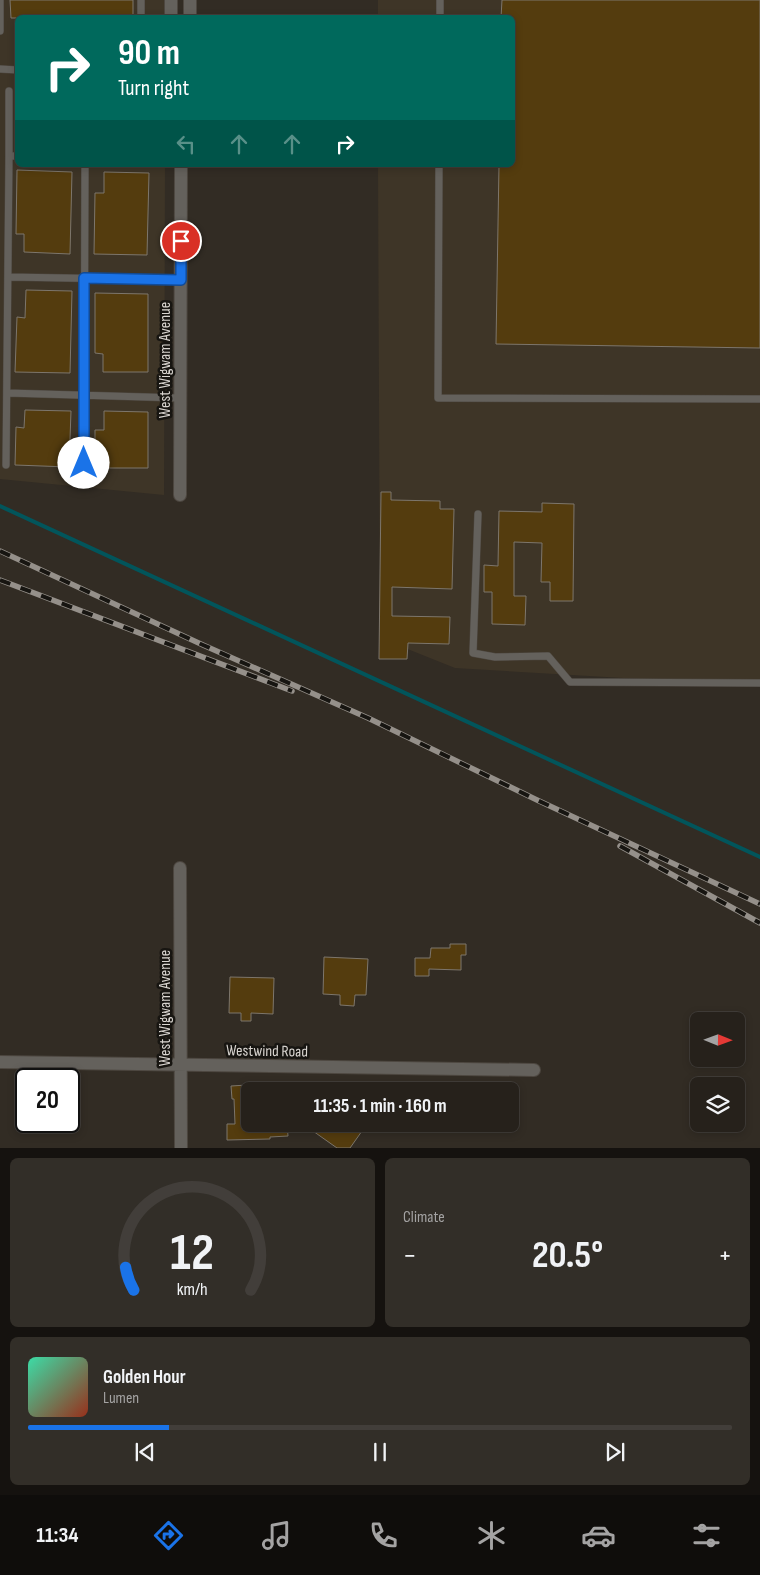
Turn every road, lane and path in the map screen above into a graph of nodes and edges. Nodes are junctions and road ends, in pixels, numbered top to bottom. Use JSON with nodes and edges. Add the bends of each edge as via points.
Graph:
{"nodes":[{"id":1,"x":0,"y":0,"type":"edge"},
{"id":2,"x":141,"y":0,"type":"edge"},
{"id":3,"x":171,"y":0,"type":"edge"},
{"id":4,"x":190,"y":0,"type":"edge"},
{"id":5,"x":440,"y":0,"type":"edge"},
{"id":6,"x":141,"y":15,"type":"edge"},
{"id":7,"x":172,"y":15,"type":"edge"},
{"id":8,"x":190,"y":15,"type":"edge"},
{"id":9,"x":440,"y":15,"type":"edge"},
{"id":10,"x":0,"y":31,"type":"edge"},
{"id":11,"x":0,"y":69,"type":"edge"},
{"id":12,"x":15,"y":70,"type":"edge"},
{"id":13,"x":9,"y":91,"type":"dead end"},
{"id":14,"x":9,"y":156,"type":"junction"},
{"id":15,"x":15,"y":156,"type":"edge"},
{"id":16,"x":85,"y":167,"type":"edge"},
{"id":17,"x":181,"y":167,"type":"edge"},
{"id":18,"x":439,"y":167,"type":"edge"},
{"id":19,"x":8,"y":278,"type":"junction"},
{"id":20,"x":84,"y":278,"type":"junction"},
{"id":21,"x":181,"y":280,"type":"junction"},
{"id":22,"x":7,"y":393,"type":"junction"},
{"id":23,"x":85,"y":395,"type":"junction"},
{"id":24,"x":180,"y":398,"type":"junction"},
{"id":25,"x":760,"y":399,"type":"edge"},
{"id":26,"x":84,"y":463,"type":"dead end"},
{"id":27,"x":6,"y":465,"type":"dead end"},
{"id":28,"x":180,"y":495,"type":"dead end"},
{"id":29,"x":478,"y":514,"type":"dead end"},
{"id":30,"x":760,"y":683,"type":"edge"},
{"id":31,"x":180,"y":868,"type":"dead end"},
{"id":32,"x":0,"y":1062,"type":"edge"},
{"id":33,"x":180,"y":1065,"type":"junction"},
{"id":34,"x":534,"y":1070,"type":"dead end"},
{"id":35,"x":181,"y":1148,"type":"edge"}],
"edges":[{"from":1,"to":10,"type":"lane"},
{"from":2,"to":6,"type":"lane"},
{"from":3,"to":7,"type":"street"},
{"from":4,"to":8,"type":"street"},
{"from":5,"to":9,"type":"lane"},
{"from":11,"to":12,"type":"lane"},
{"from":13,"to":14,"type":"lane"},
{"from":14,"to":15,"type":"lane"},
{"from":14,"to":19,"type":"lane"},
{"from":16,"to":20,"type":"lane"},
{"from":17,"to":21,"type":"street","name":"West Wigwam Avenue"},
{"from":18,"to":25,"type":"lane","via":[[438,398]]},
{"from":19,"to":20,"type":"lane"},
{"from":19,"to":22,"type":"lane"},
{"from":20,"to":21,"type":"lane"},
{"from":20,"to":23,"type":"lane"},
{"from":21,"to":24,"type":"street","name":"West Wigwam Avenue"},
{"from":22,"to":23,"type":"lane"},
{"from":22,"to":27,"type":"lane"},
{"from":23,"to":24,"type":"lane"},
{"from":23,"to":26,"type":"lane"},
{"from":24,"to":28,"type":"street","name":"West Wigwam Avenue"},
{"from":29,"to":30,"type":"lane","via":[[473,653],[495,657],[548,656],[570,682]]},
{"from":31,"to":33,"type":"street","name":"West Wigwam Avenue"},
{"from":32,"to":33,"type":"street","name":"Westwind Road"},
{"from":33,"to":34,"type":"street","name":"Westwind Road"},
{"from":33,"to":35,"type":"street","name":"West Wigwam Avenue"}]}
